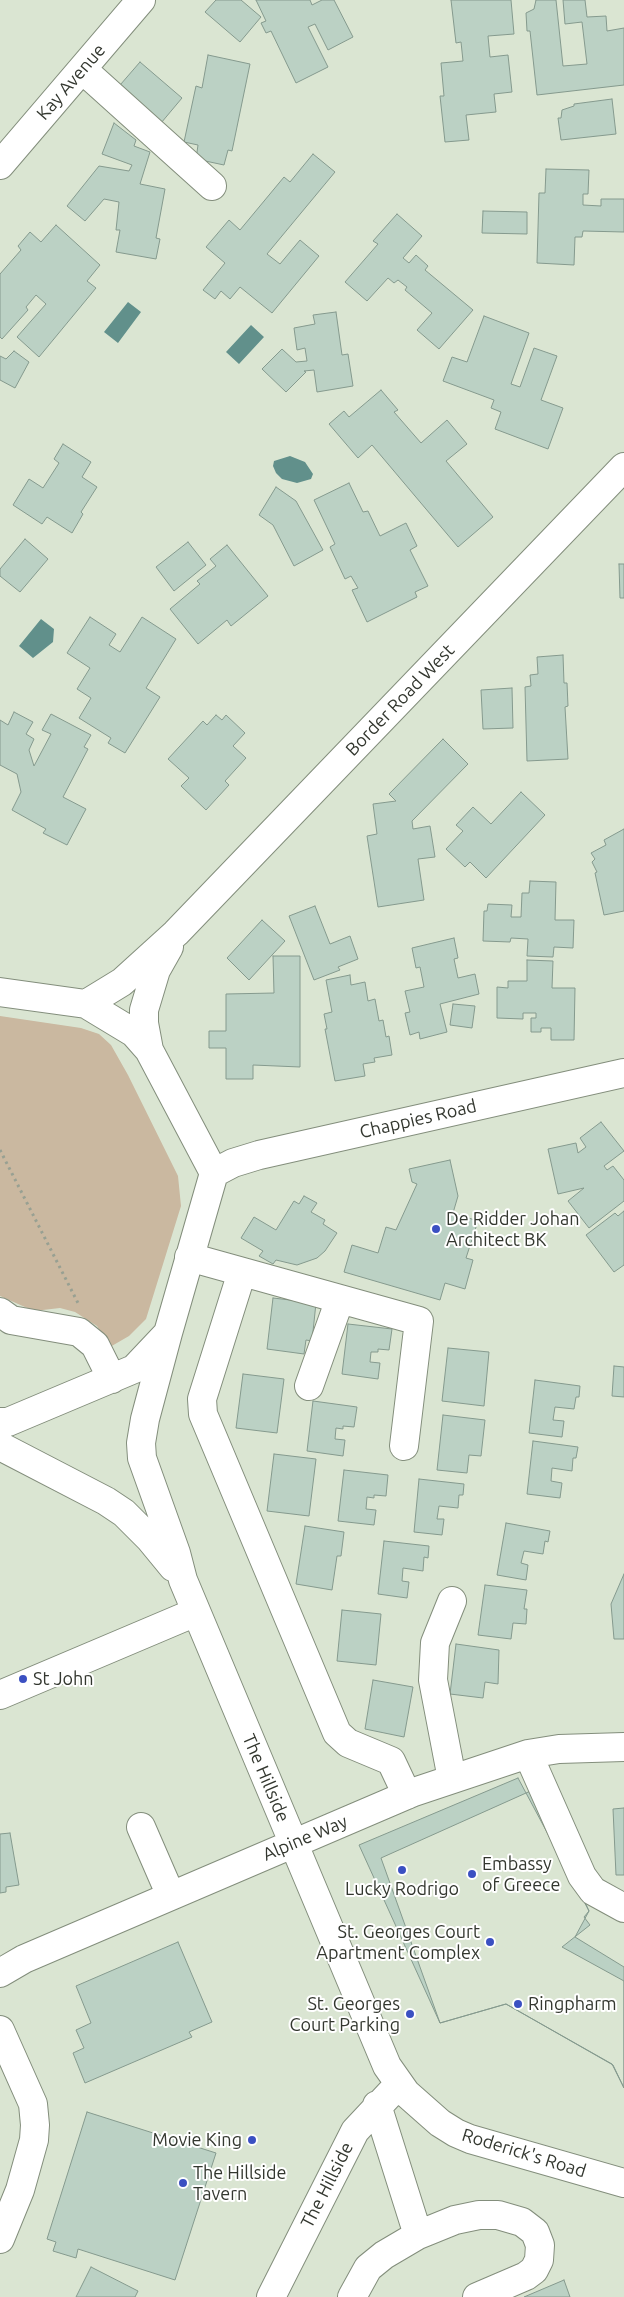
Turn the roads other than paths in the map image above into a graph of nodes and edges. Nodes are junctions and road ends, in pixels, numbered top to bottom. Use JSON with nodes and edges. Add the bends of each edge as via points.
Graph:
{"nodes":[{"id":1,"x":141,"y":0,"type":"edge"},
{"id":2,"x":82,"y":69,"type":"junction"},
{"id":3,"x":0,"y":165,"type":"edge"},
{"id":4,"x":212,"y":186,"type":"dead end"},
{"id":5,"x":624,"y":467,"type":"edge"},
{"id":6,"x":176,"y":933,"type":"junction"},
{"id":7,"x":0,"y":992,"type":"edge"},
{"id":8,"x":86,"y":1004,"type":"junction"},
{"id":9,"x":149,"y":1050,"type":"junction"},
{"id":10,"x":624,"y":1073,"type":"edge"},
{"id":11,"x":214,"y":1173,"type":"junction"},
{"id":12,"x":190,"y":1257,"type":"junction"},
{"id":13,"x":242,"y":1272,"type":"junction"},
{"id":14,"x":340,"y":1299,"type":"junction"},
{"id":15,"x":4,"y":1319,"type":"edge"},
{"id":16,"x":168,"y":1333,"type":"junction"},
{"id":17,"x":112,"y":1379,"type":"junction"},
{"id":18,"x":309,"y":1386,"type":"dead end"},
{"id":19,"x":0,"y":1422,"type":"edge"},
{"id":20,"x":0,"y":1446,"type":"edge"},
{"id":21,"x":404,"y":1446,"type":"dead end"},
{"id":22,"x":183,"y":1580,"type":"junction"},
{"id":23,"x":452,"y":1601,"type":"dead end"},
{"id":24,"x":196,"y":1612,"type":"junction"},
{"id":25,"x":0,"y":1695,"type":"edge"},
{"id":26,"x":624,"y":1747,"type":"edge"},
{"id":27,"x":528,"y":1754,"type":"junction"},
{"id":28,"x":452,"y":1779,"type":"junction"},
{"id":29,"x":406,"y":1795,"type":"junction"},
{"id":30,"x":141,"y":1827,"type":"dead end"},
{"id":31,"x":293,"y":1843,"type":"junction"},
{"id":32,"x":171,"y":1896,"type":"junction"},
{"id":33,"x":624,"y":1908,"type":"edge"},
{"id":34,"x":0,"y":1973,"type":"edge"},
{"id":35,"x":0,"y":2030,"type":"edge"},
{"id":36,"x":402,"y":2089,"type":"junction"},
{"id":37,"x":377,"y":2105,"type":"junction"},
{"id":38,"x":624,"y":2183,"type":"edge"},
{"id":39,"x":418,"y":2236,"type":"junction"},
{"id":40,"x":0,"y":2239,"type":"edge"},
{"id":41,"x":271,"y":2297,"type":"edge"},
{"id":42,"x":352,"y":2297,"type":"edge"},
{"id":43,"x":477,"y":2297,"type":"edge"}],
"edges":[{"from":1,"to":2,"type":"street","name":"Kay Avenue"},
{"from":2,"to":3,"type":"street","name":"Kay Avenue"},
{"from":2,"to":4,"type":"street"},
{"from":5,"to":6,"type":"street","name":"Border Road West"},
{"from":6,"to":8,"type":"street","name":"Border Road West","via":[[128,977]]},
{"from":6,"to":9,"type":"street","name":"Border Road West","via":[[156,970],[147,997],[144,1023]]},
{"from":7,"to":8,"type":"street"},
{"from":8,"to":9,"type":"street","via":[[134,1033]]},
{"from":9,"to":11,"type":"street"},
{"from":10,"to":11,"type":"street","name":"Chappies Road","via":[[259,1155]]},
{"from":11,"to":12,"type":"street","name":"The Hillside"},
{"from":12,"to":13,"type":"street"},
{"from":12,"to":16,"type":"street","name":"The Hillside"},
{"from":13,"to":14,"type":"street"},
{"from":13,"to":29,"type":"street","via":[[202,1399],[203,1414],[337,1733],[348,1743],[391,1761]]},
{"from":14,"to":18,"type":"street"},
{"from":14,"to":21,"type":"street","via":[[419,1321]]},
{"from":15,"to":17,"type":"street","via":[[79,1332],[95,1345]]},
{"from":16,"to":17,"type":"street","via":[[134,1369]]},
{"from":16,"to":22,"type":"street","name":"The Hillside","via":[[141,1443],[142,1458]]},
{"from":17,"to":19,"type":"street","via":[[8,1422]]},
{"from":20,"to":22,"type":"street","name":"The Hillside","via":[[124,1513]]},
{"from":22,"to":24,"type":"street","name":"The Hillside"},
{"from":23,"to":28,"type":"street","via":[[436,1643],[433,1680]]},
{"from":24,"to":25,"type":"street"},
{"from":24,"to":31,"type":"street","name":"The Hillside"},
{"from":26,"to":27,"type":"street","name":"Alpine Way","via":[[559,1749]]},
{"from":27,"to":28,"type":"street","name":"Alpine Way"},
{"from":27,"to":33,"type":"street","via":[[582,1876],[593,1890]]},
{"from":28,"to":29,"type":"street","name":"Alpine Way"},
{"from":29,"to":31,"type":"street","name":"Alpine Way"},
{"from":30,"to":32,"type":"street"},
{"from":31,"to":32,"type":"street","name":"Alpine Way"},
{"from":31,"to":36,"type":"street","name":"The Hillside","via":[[375,2039]]},
{"from":32,"to":34,"type":"street","name":"Alpine Way","via":[[24,1959]]},
{"from":35,"to":40,"type":"street","via":[[33,2104],[35,2125],[20,2190]]},
{"from":36,"to":37,"type":"street","name":"The Hillside"},
{"from":36,"to":38,"type":"street","name":"Roderick's Road","via":[[440,2123],[470,2139]]},
{"from":37,"to":39,"type":"street"},
{"from":37,"to":41,"type":"street","name":"The Hillside","via":[[355,2131]]},
{"from":39,"to":42,"type":"street","via":[[368,2268]]},
{"from":39,"to":43,"type":"street","via":[[455,2220],[479,2215],[498,2215],[522,2222],[535,2232],[540,2245],[539,2260],[534,2270]]}]}
